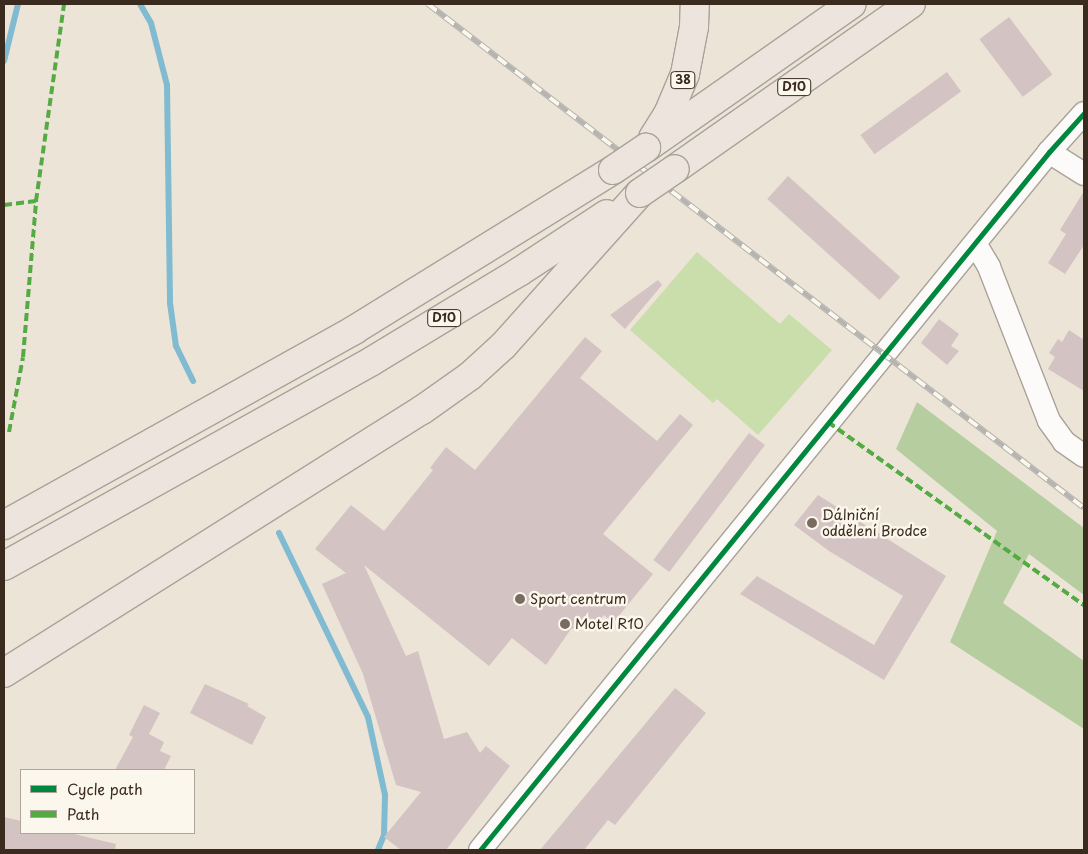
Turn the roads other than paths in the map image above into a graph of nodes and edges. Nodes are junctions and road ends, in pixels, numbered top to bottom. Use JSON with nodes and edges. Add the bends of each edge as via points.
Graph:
{"nodes":[{"id":1,"x":695,"y":4,"type":"edge"},
{"id":2,"x":852,"y":4,"type":"edge"},
{"id":3,"x":911,"y":4,"type":"edge"},
{"id":4,"x":1084,"y":113,"type":"edge"},
{"id":5,"x":646,"y":148,"type":"junction"},
{"id":6,"x":1049,"y":152,"type":"junction"},
{"id":7,"x":1084,"y":174,"type":"edge"},
{"id":8,"x":640,"y":193,"type":"junction"},
{"id":9,"x":976,"y":245,"type":"junction"},
{"id":10,"x":1084,"y":456,"type":"edge"},
{"id":11,"x":4,"y":526,"type":"edge"},
{"id":12,"x":4,"y":566,"type":"edge"},
{"id":13,"x":4,"y":673,"type":"edge"},
{"id":14,"x":480,"y":850,"type":"edge"}],
"edges":[{"from":1,"to":5,"type":"highway","number":"38","via":[[685,74],[669,112]]},
{"from":2,"to":5,"type":"highway","number":"D10"},
{"from":3,"to":8,"type":"highway","number":"D10","bridge":true},
{"from":4,"to":6,"type":"street"},
{"from":5,"to":11,"type":"highway","number":"D10","bridge":true,"via":[[354,330]]},
{"from":6,"to":7,"type":"street"},
{"from":6,"to":9,"type":"street"},
{"from":8,"to":12,"type":"highway","number":"D10","via":[[519,272],[364,366]]},
{"from":8,"to":13,"type":"highway","via":[[503,346],[470,376]]},
{"from":9,"to":10,"type":"street","via":[[989,267],[1050,421],[1064,442]]},
{"from":9,"to":14,"type":"street"}]}
